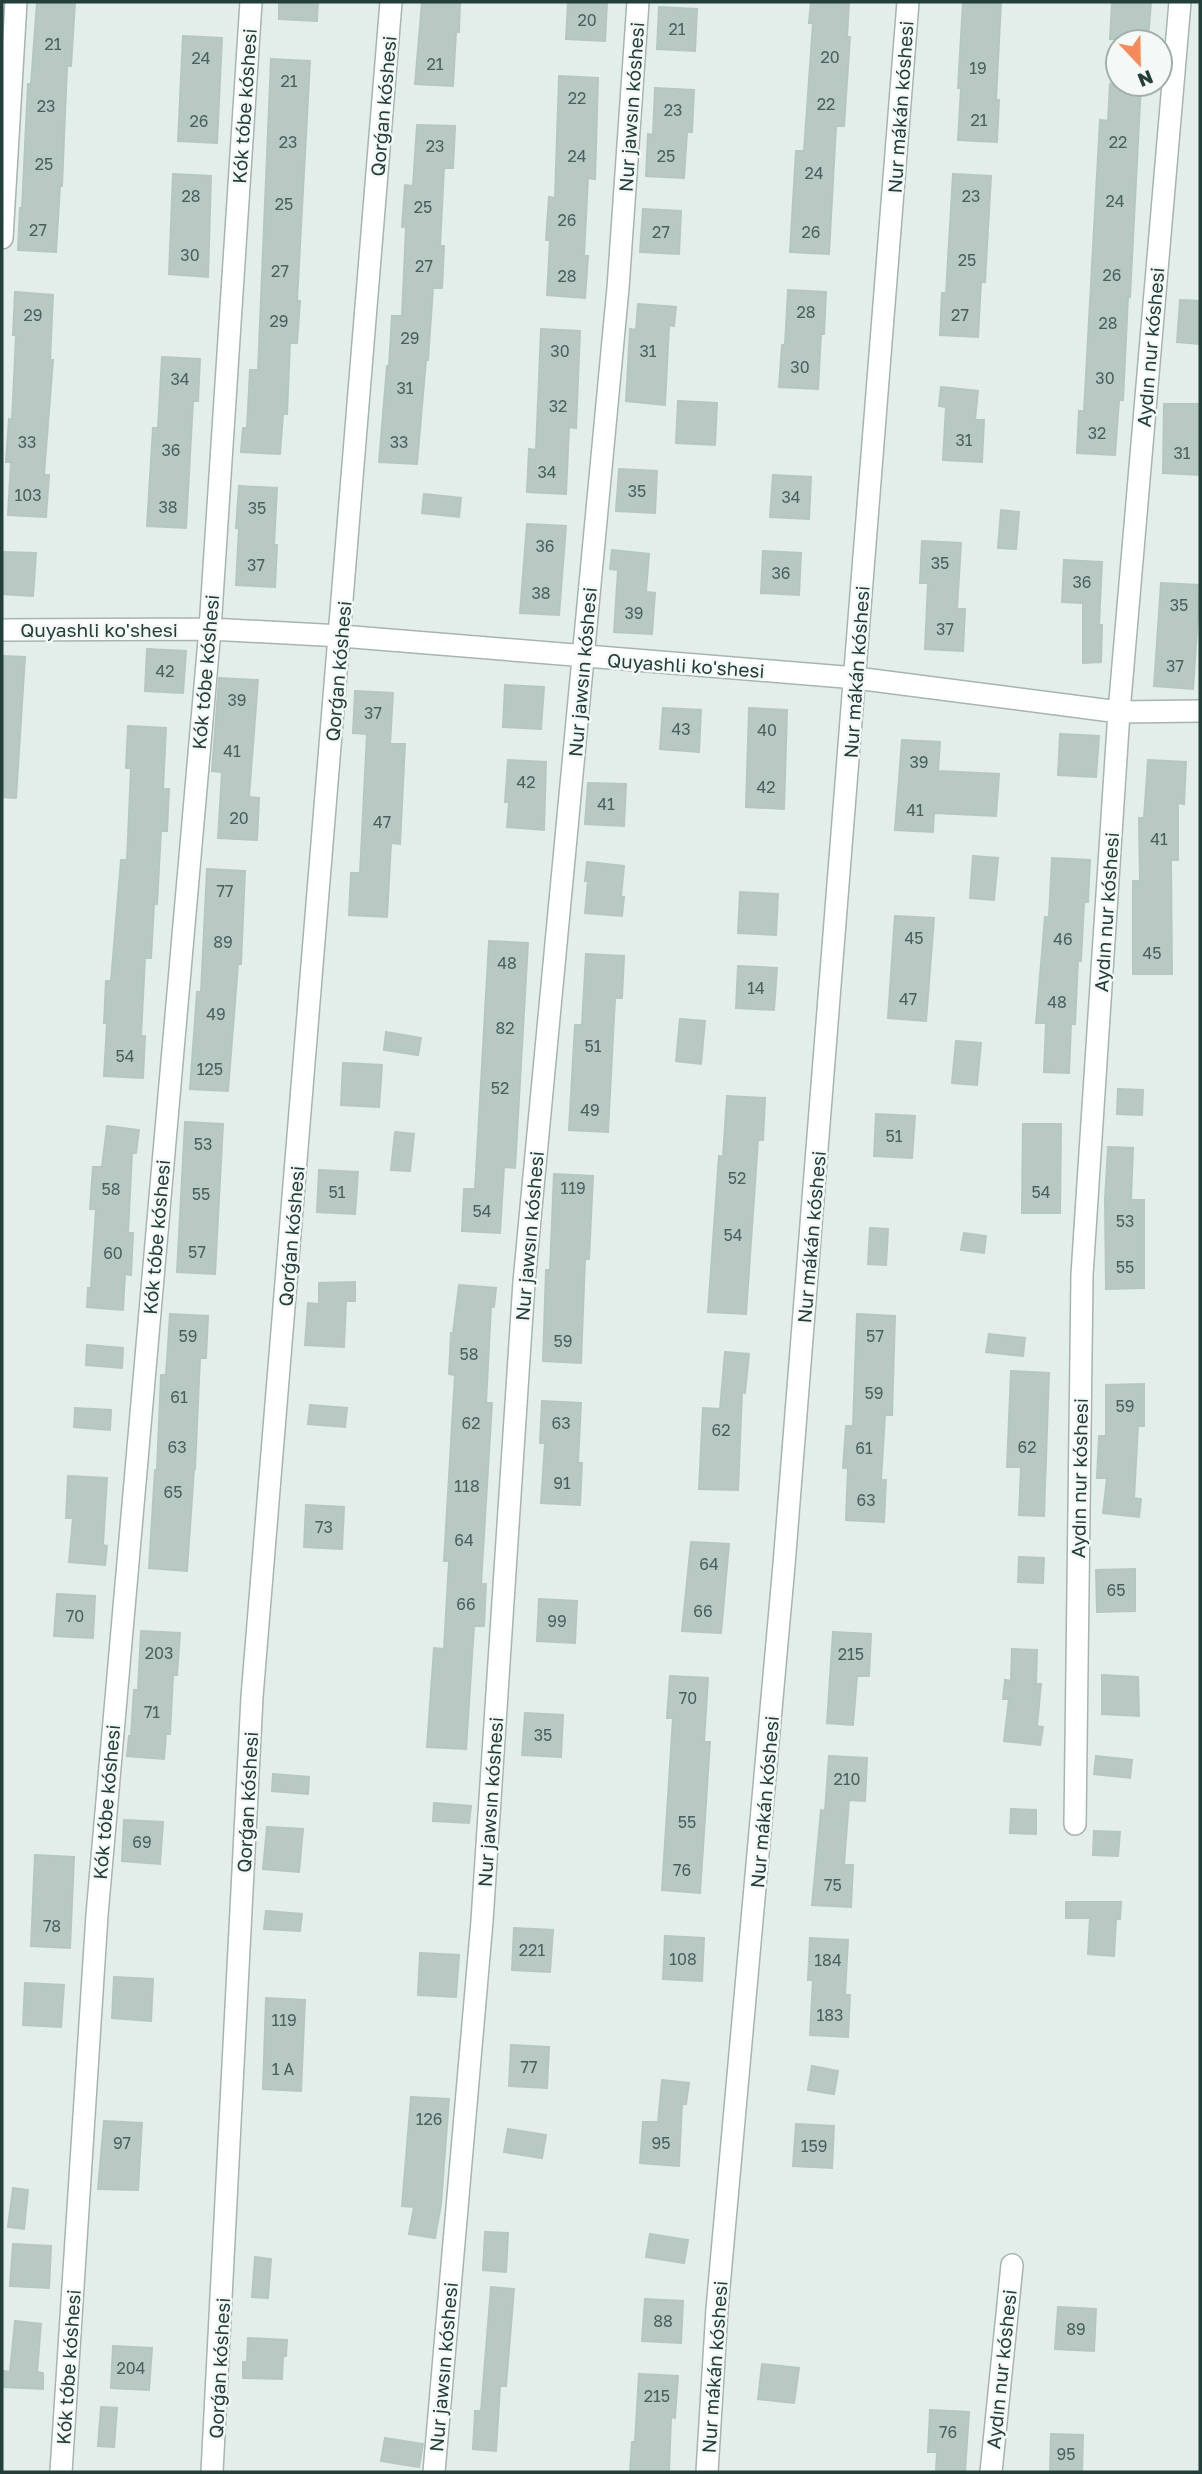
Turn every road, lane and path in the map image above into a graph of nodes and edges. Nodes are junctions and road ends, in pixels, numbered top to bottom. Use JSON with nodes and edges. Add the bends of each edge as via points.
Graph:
{"nodes":[{"id":1,"x":16,"y":2,"type":"edge"},
{"id":2,"x":251,"y":2,"type":"edge"},
{"id":3,"x":391,"y":2,"type":"edge"},
{"id":4,"x":638,"y":2,"type":"edge"},
{"id":5,"x":908,"y":2,"type":"edge"},
{"id":6,"x":1180,"y":2,"type":"edge"},
{"id":7,"x":2,"y":238,"type":"edge"},
{"id":8,"x":210,"y":629,"type":"junction"},
{"id":9,"x":2,"y":630,"type":"edge"},
{"id":10,"x":341,"y":636,"type":"junction"},
{"id":11,"x":584,"y":657,"type":"junction"},
{"id":12,"x":856,"y":678,"type":"junction"},
{"id":13,"x":1200,"y":711,"type":"edge"},
{"id":14,"x":1119,"y":712,"type":"junction"},
{"id":15,"x":1075,"y":1824,"type":"dead end"},
{"id":16,"x":1012,"y":2265,"type":"dead end"},
{"id":17,"x":61,"y":2472,"type":"edge"},
{"id":18,"x":212,"y":2472,"type":"edge"},
{"id":19,"x":434,"y":2472,"type":"edge"},
{"id":20,"x":707,"y":2472,"type":"edge"},
{"id":21,"x":991,"y":2472,"type":"edge"}],
"edges":[{"from":1,"to":7,"type":"street"},
{"from":2,"to":8,"type":"street","name":"Kók tóbe kóshesi"},
{"from":3,"to":10,"type":"street","name":"Qorǵan kóshesi"},
{"from":4,"to":11,"type":"street","name":"Nur jawsın kóshesi","via":[[618,288]]},
{"from":5,"to":12,"type":"street","name":"Nur mákán kóshesi"},
{"from":6,"to":14,"type":"street","name":"Aydın nur kóshesi"},
{"from":8,"to":9,"type":"street","name":"Quyashli ko'shesi"},
{"from":8,"to":10,"type":"street","name":"Quyashli ko'shesi"},
{"from":8,"to":17,"type":"street","name":"Kók tóbe kóshesi","via":[[97,1915]]},
{"from":10,"to":11,"type":"street","name":"Quyashli ko'shesi"},
{"from":10,"to":18,"type":"street","name":"Qorǵan kóshesi","via":[[253,1697]]},
{"from":11,"to":12,"type":"street","name":"Quyashli ko'shesi"},
{"from":11,"to":19,"type":"street","name":"Nur jawsın kóshesi","via":[[524,1282],[482,1921]]},
{"from":12,"to":14,"type":"street","name":"Quyashli ko'shesi"},
{"from":12,"to":20,"type":"street","name":"Nur mákán kóshesi","via":[[783,1579],[717,2309]]},
{"from":13,"to":14,"type":"street","name":"Quyashli ko'shesi"},
{"from":14,"to":15,"type":"street","name":"Aydın nur kóshesi","via":[[1082,1275]]},
{"from":16,"to":21,"type":"street","name":"Aydın nur kóshesi"}]}
